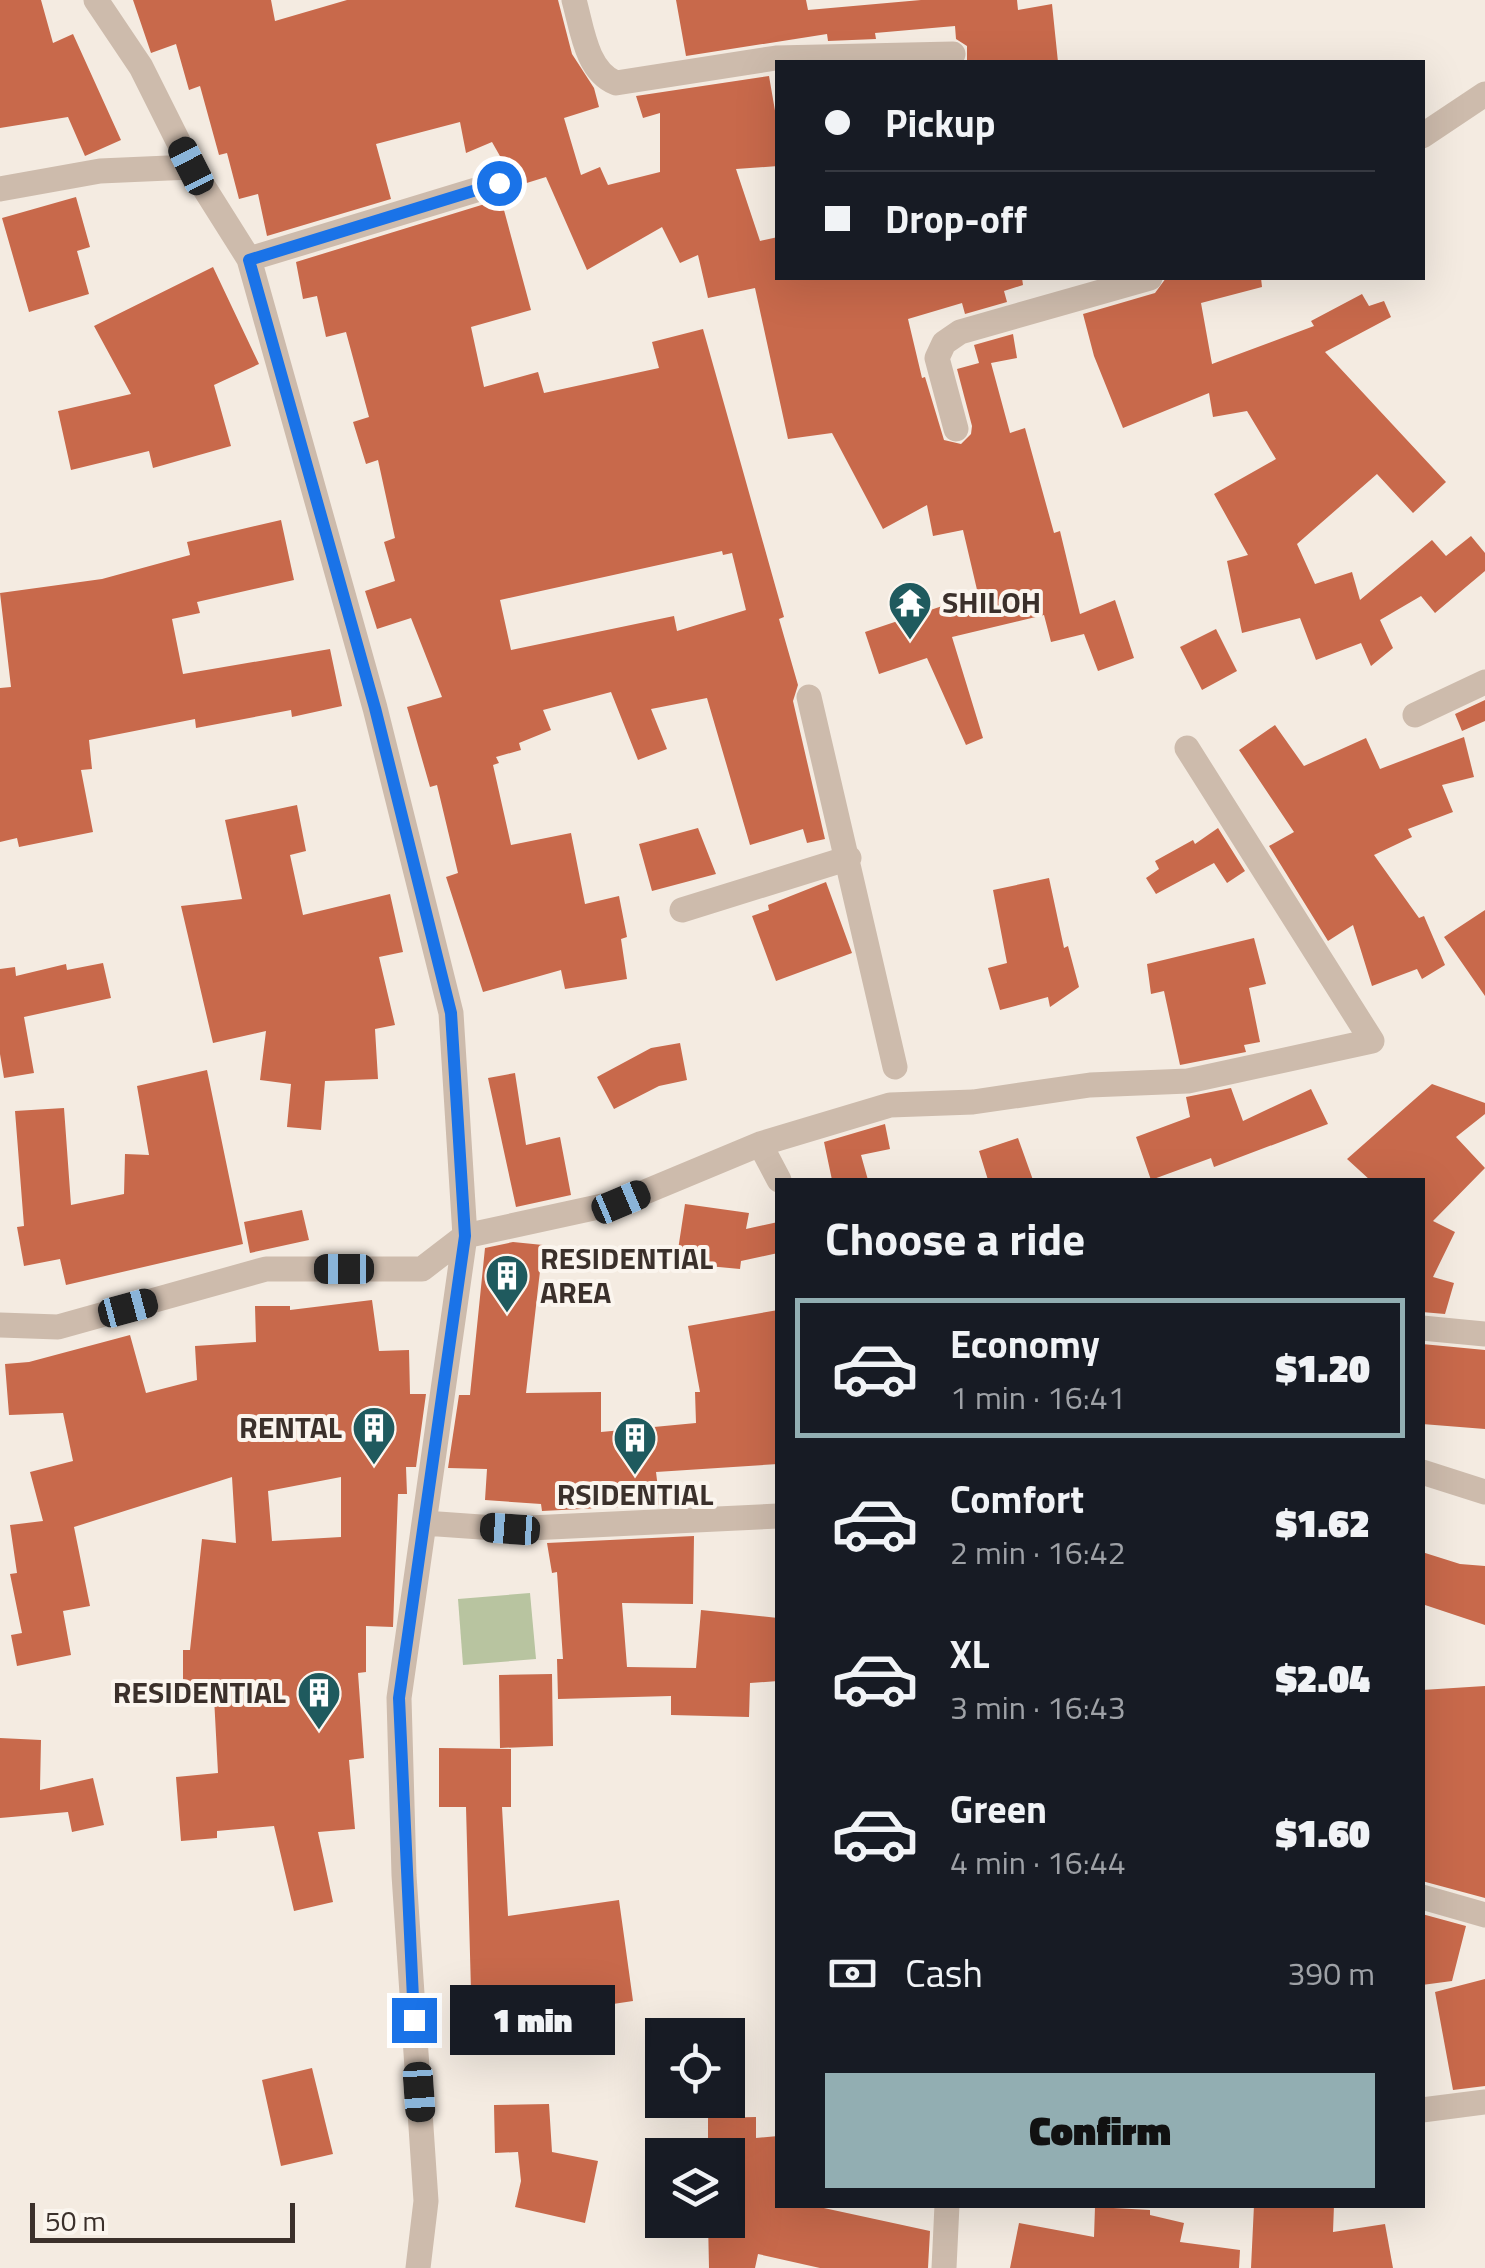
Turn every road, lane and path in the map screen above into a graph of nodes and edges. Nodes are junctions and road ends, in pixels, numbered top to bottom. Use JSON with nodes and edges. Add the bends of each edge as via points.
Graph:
{"nodes":[{"id":1,"x":96,"y":0,"type":"edge"},
{"id":2,"x":574,"y":0,"type":"edge"},
{"id":3,"x":953,"y":54,"type":"dead end"},
{"id":4,"x":1485,"y":94,"type":"edge"},
{"id":5,"x":1425,"y":134,"type":"edge"},
{"id":6,"x":191,"y":166,"type":"junction"},
{"id":7,"x":499,"y":183,"type":"dead end"},
{"id":8,"x":0,"y":189,"type":"edge"},
{"id":9,"x":249,"y":260,"type":"junction"},
{"id":10,"x":1143,"y":280,"type":"edge"},
{"id":11,"x":956,"y":430,"type":"dead end"},
{"id":12,"x":1485,"y":682,"type":"edge"},
{"id":13,"x":808,"y":697,"type":"dead end"},
{"id":14,"x":1416,"y":715,"type":"dead end"},
{"id":15,"x":1187,"y":748,"type":"dead end"},
{"id":16,"x":849,"y":858,"type":"junction"},
{"id":17,"x":682,"y":910,"type":"dead end"},
{"id":18,"x":895,"y":1067,"type":"dead end"},
{"id":19,"x":760,"y":1144,"type":"junction"},
{"id":20,"x":778,"y":1178,"type":"edge"},
{"id":21,"x":465,"y":1236,"type":"junction"},
{"id":22,"x":0,"y":1325,"type":"edge"},
{"id":23,"x":1425,"y":1328,"type":"edge"},
{"id":24,"x":1485,"y":1334,"type":"edge"},
{"id":25,"x":1425,"y":1473,"type":"edge"},
{"id":26,"x":1485,"y":1492,"type":"edge"},
{"id":27,"x":775,"y":1516,"type":"edge"},
{"id":28,"x":424,"y":1523,"type":"junction"},
{"id":29,"x":1425,"y":1901,"type":"edge"},
{"id":30,"x":1485,"y":1914,"type":"edge"},
{"id":31,"x":1485,"y":2102,"type":"edge"},
{"id":32,"x":1425,"y":2110,"type":"edge"},
{"id":33,"x":947,"y":2208,"type":"edge"},
{"id":34,"x":418,"y":2268,"type":"edge"},
{"id":35,"x":944,"y":2268,"type":"edge"}],
"edges":[{"from":1,"to":6,"type":"street","via":[[142,68]]},
{"from":2,"to":3,"type":"street","via":[[591,60],[616,83],[776,58]]},
{"from":4,"to":5,"type":"street"},
{"from":6,"to":8,"type":"street","via":[[100,170]]},
{"from":6,"to":9,"type":"street"},
{"from":7,"to":9,"type":"street"},
{"from":9,"to":21,"type":"street","via":[[375,708],[451,1013]]},
{"from":10,"to":11,"type":"street","via":[[960,332],[944,343],[937,358]]},
{"from":12,"to":14,"type":"street"},
{"from":13,"to":16,"type":"street"},
{"from":15,"to":19,"type":"street","via":[[1372,1040],[1188,1081],[890,1105]]},
{"from":16,"to":17,"type":"street"},
{"from":16,"to":18,"type":"street"},
{"from":19,"to":20,"type":"street"},
{"from":19,"to":21,"type":"street","via":[[621,1202]]},
{"from":21,"to":22,"type":"street","via":[[422,1270],[266,1269],[58,1327]]},
{"from":21,"to":28,"type":"street"},
{"from":23,"to":24,"type":"street"},
{"from":25,"to":26,"type":"street"},
{"from":27,"to":28,"type":"street","via":[[510,1529]]},
{"from":28,"to":34,"type":"street","via":[[399,1698],[426,2201]]},
{"from":29,"to":30,"type":"street"},
{"from":31,"to":32,"type":"street"},
{"from":33,"to":35,"type":"street"}]}
